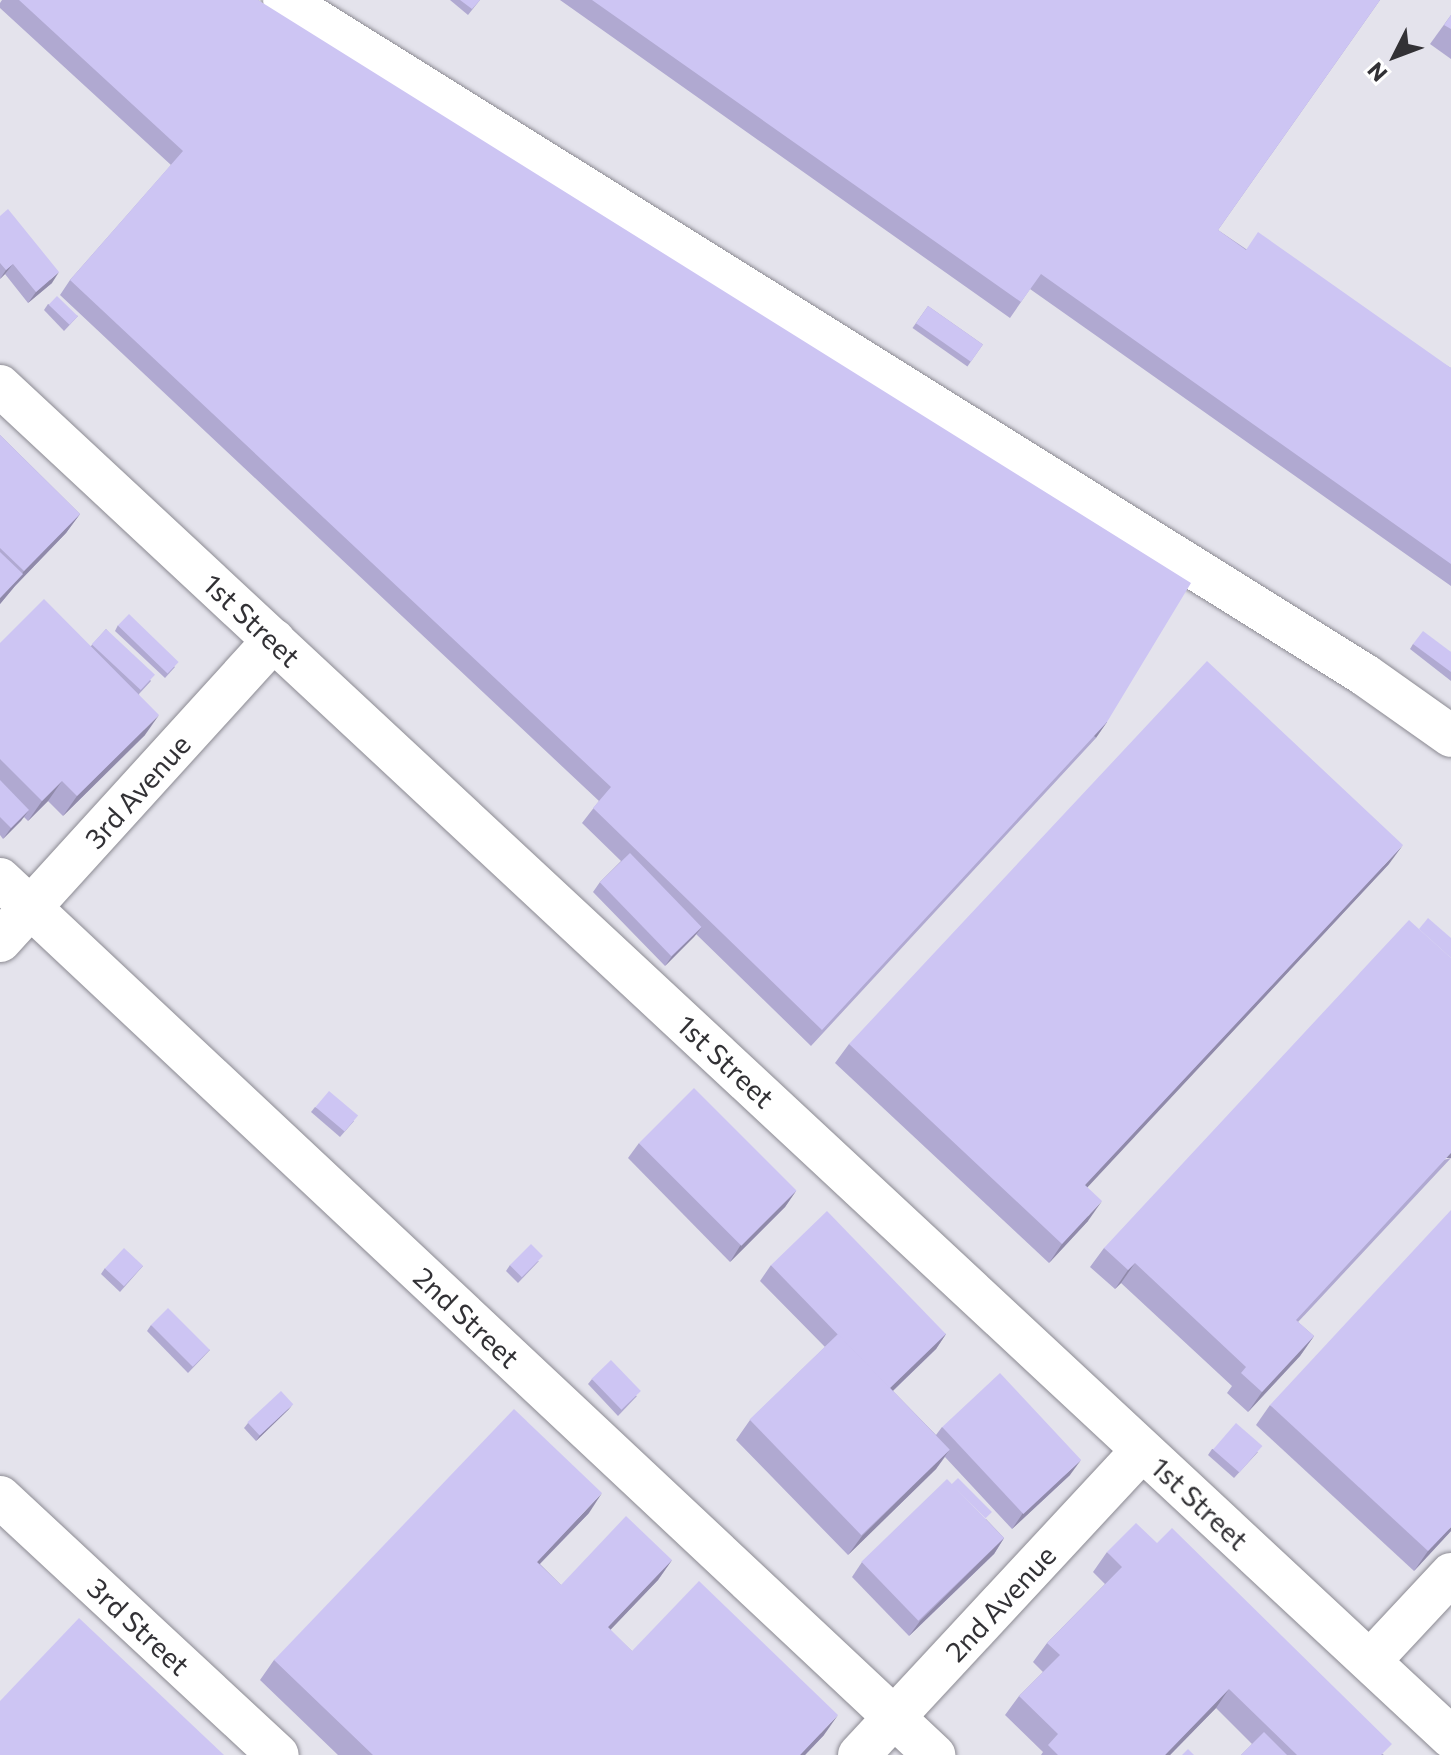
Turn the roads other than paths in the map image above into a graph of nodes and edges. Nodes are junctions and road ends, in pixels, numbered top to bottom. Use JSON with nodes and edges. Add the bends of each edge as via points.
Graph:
{"nodes":[{"id":1,"x":284,"y":0,"type":"edge"},
{"id":2,"x":0,"y":386,"type":"edge"},
{"id":3,"x":274,"y":640,"type":"junction"},
{"id":4,"x":1451,"y":736,"type":"edge"},
{"id":5,"x":0,"y":879,"type":"edge"},
{"id":6,"x":31,"y":908,"type":"junction"},
{"id":7,"x":0,"y":941,"type":"edge"},
{"id":8,"x":1142,"y":1450,"type":"junction"},
{"id":9,"x":0,"y":1497,"type":"edge"},
{"id":10,"x":1451,"y":1574,"type":"edge"},
{"id":11,"x":1370,"y":1661,"type":"junction"},
{"id":12,"x":894,"y":1718,"type":"junction"},
{"id":13,"x":1451,"y":1737,"type":"edge"},
{"id":14,"x":278,"y":1755,"type":"edge"},
{"id":15,"x":859,"y":1755,"type":"edge"},
{"id":16,"x":934,"y":1755,"type":"edge"}],
"edges":[{"from":1,"to":4,"type":"street","via":[[1365,675]]},
{"from":2,"to":3,"type":"street","name":"1st Street"},
{"from":3,"to":6,"type":"street","name":"3rd Avenue"},
{"from":3,"to":8,"type":"street","name":"1st Street"},
{"from":5,"to":6,"type":"street","name":"2nd Street"},
{"from":6,"to":7,"type":"street","name":"3rd Avenue"},
{"from":6,"to":12,"type":"street","name":"2nd Street"},
{"from":8,"to":11,"type":"street","name":"1st Street"},
{"from":8,"to":12,"type":"street","name":"2nd Avenue"},
{"from":9,"to":14,"type":"street","name":"3rd Street"},
{"from":10,"to":11,"type":"street"},
{"from":11,"to":13,"type":"street","name":"1st Street"},
{"from":12,"to":15,"type":"street","name":"2nd Avenue"},
{"from":12,"to":16,"type":"street","name":"2nd Street"}]}
